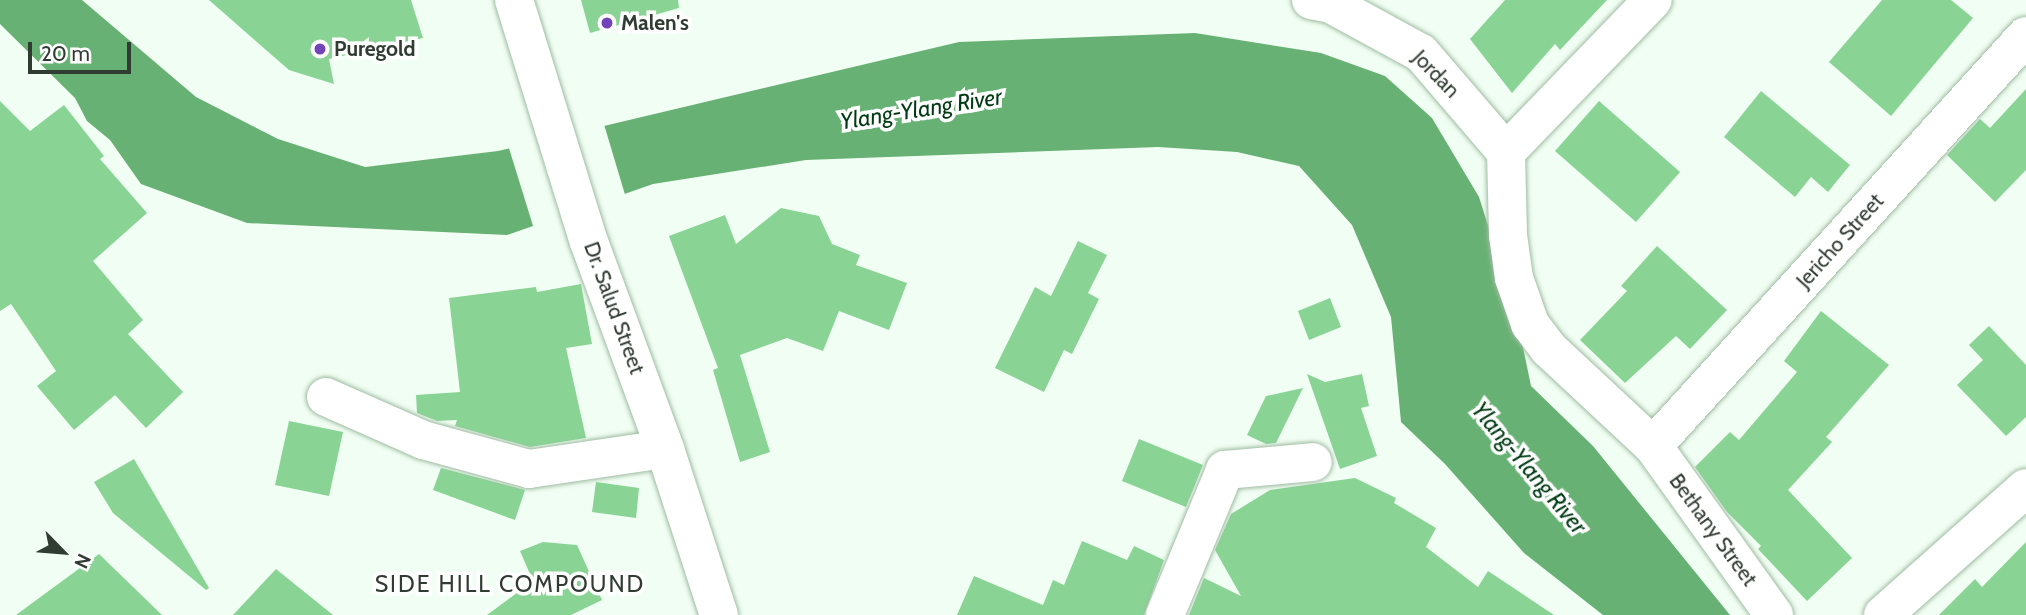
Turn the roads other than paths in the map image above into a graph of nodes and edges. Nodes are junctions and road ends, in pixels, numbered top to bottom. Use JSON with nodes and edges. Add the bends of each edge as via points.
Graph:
{"nodes":[{"id":1,"x":514,"y":0,"type":"edge"},
{"id":2,"x":1653,"y":0,"type":"edge"},
{"id":3,"x":1326,"y":1,"type":"edge"},
{"id":4,"x":2026,"y":36,"type":"edge"},
{"id":5,"x":1506,"y":152,"type":"junction"},
{"id":6,"x":326,"y":397,"type":"dead end"},
{"id":7,"x":1653,"y":446,"type":"junction"},
{"id":8,"x":665,"y":449,"type":"junction"},
{"id":9,"x":1313,"y":462,"type":"dead end"},
{"id":10,"x":2026,"y":488,"type":"edge"},
{"id":11,"x":719,"y":615,"type":"edge"},
{"id":12,"x":1165,"y":615,"type":"edge"},
{"id":13,"x":1774,"y":615,"type":"edge"},
{"id":14,"x":1883,"y":615,"type":"edge"}],
"edges":[{"from":1,"to":8,"type":"street","name":"Dr. Salud Street","via":[[589,242]]},
{"from":2,"to":5,"type":"street"},
{"from":3,"to":5,"type":"street","name":"Jordan","via":[[1421,53]]},
{"from":4,"to":7,"type":"street","name":"Jericho Street"},
{"from":5,"to":7,"type":"street","name":"Bethany Street","via":[[1509,246],[1520,303],[1530,324],[1549,349]]},
{"from":6,"to":8,"type":"street","via":[[423,440],[529,469]]},
{"from":7,"to":13,"type":"street","name":"Bethany Street"},
{"from":8,"to":11,"type":"street","name":"Dr. Salud Street"},
{"from":9,"to":12,"type":"street","via":[[1226,470]]},
{"from":10,"to":14,"type":"street"}]}
